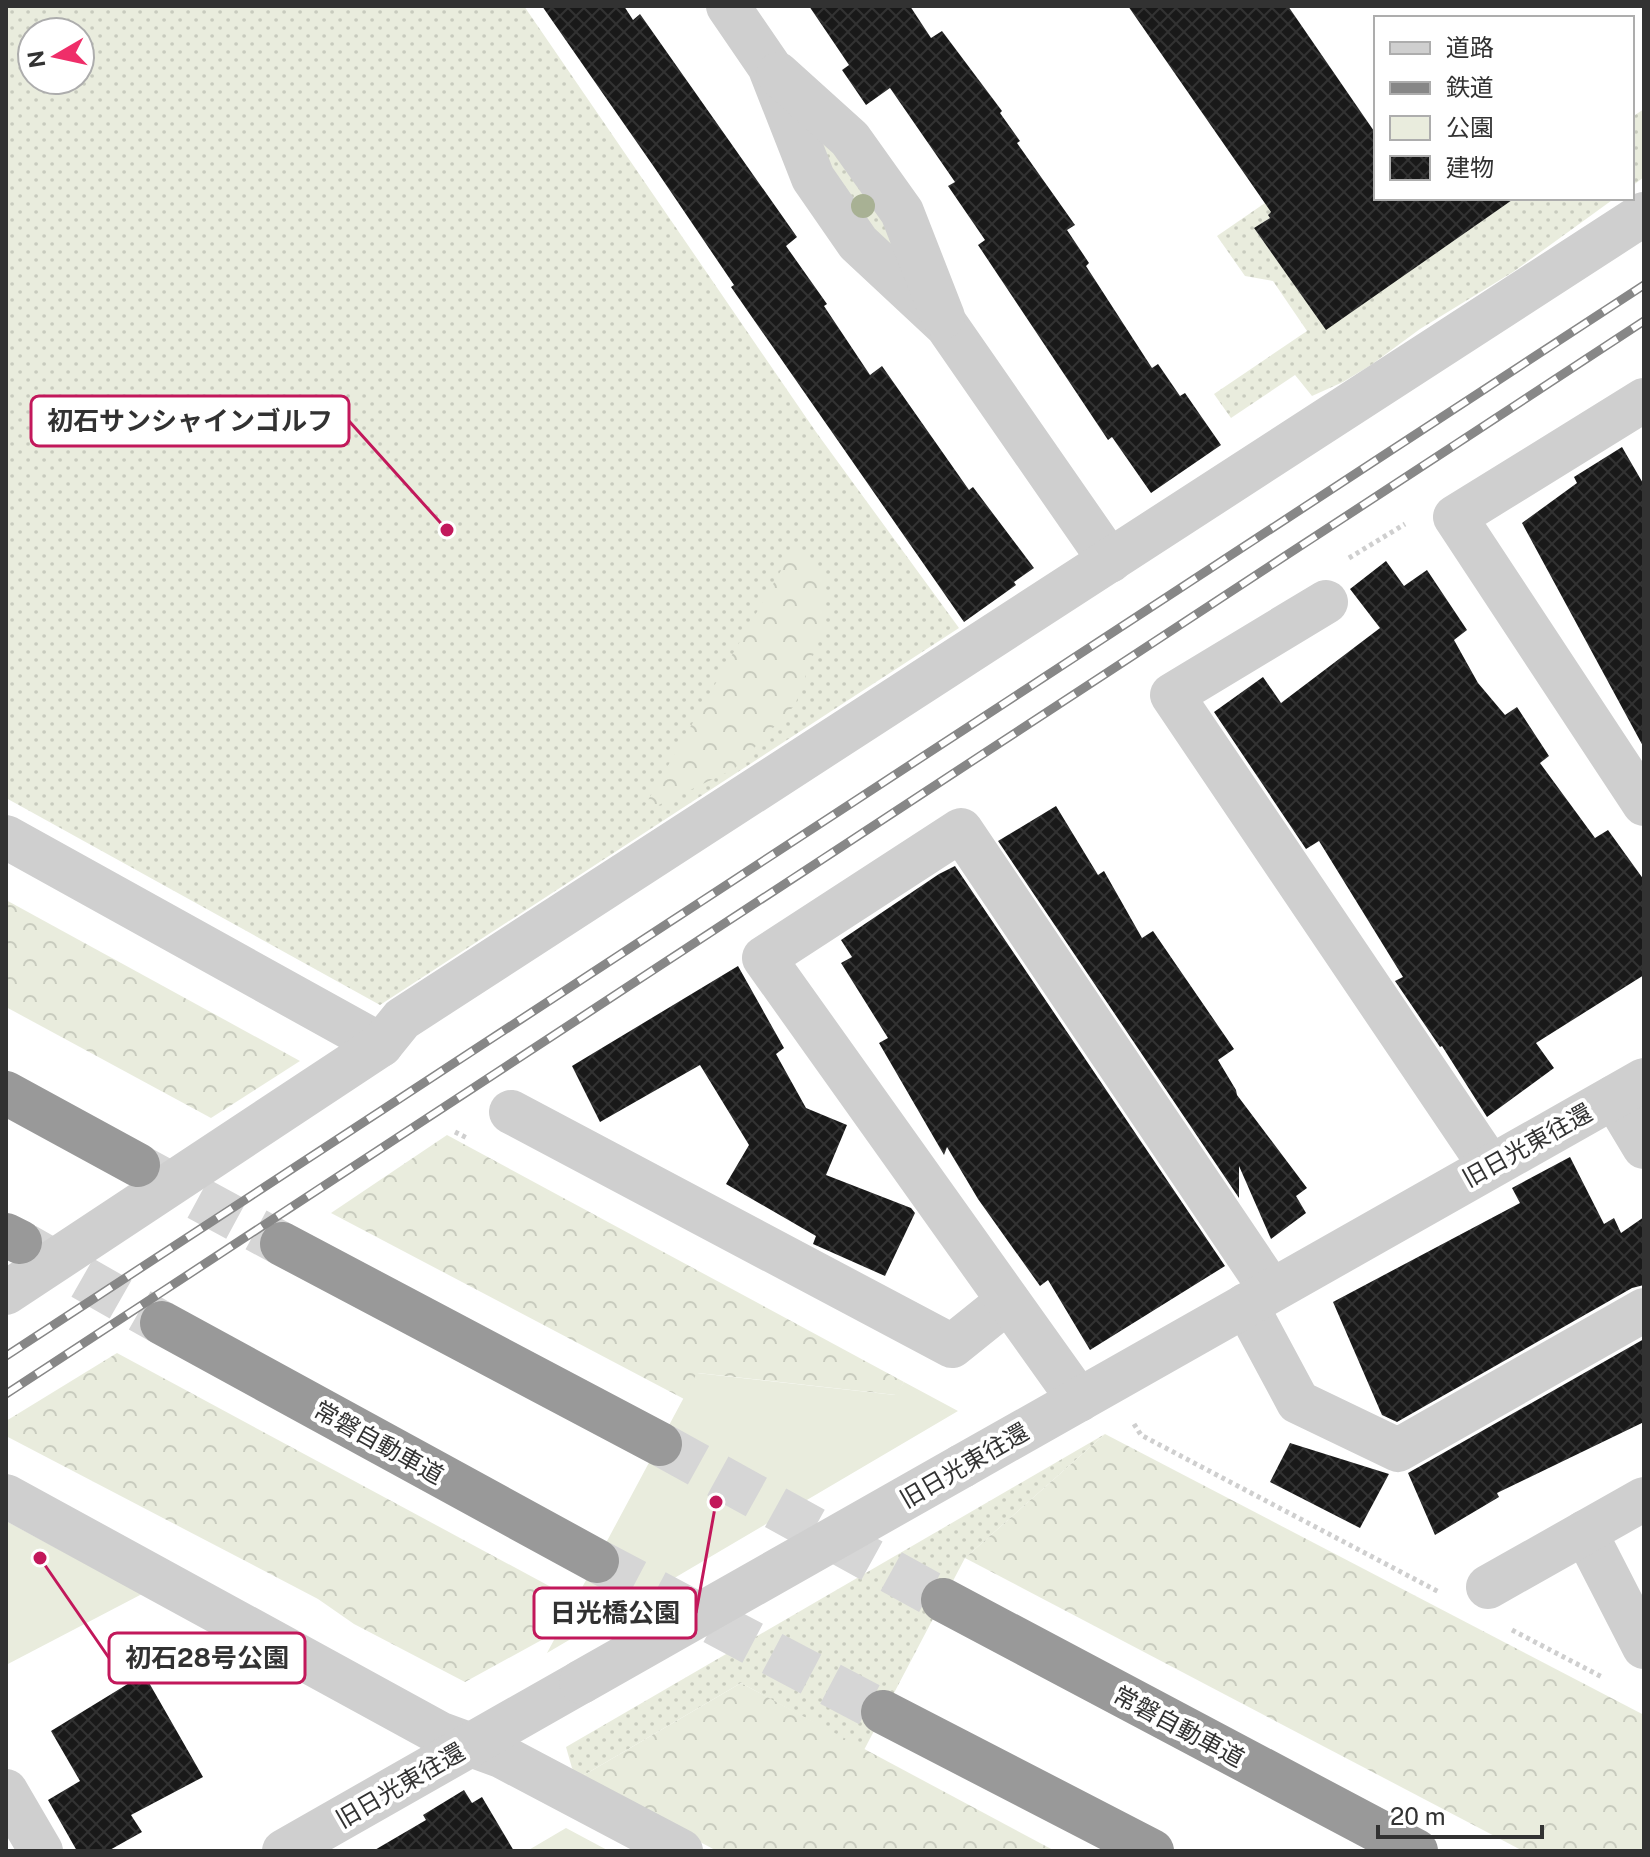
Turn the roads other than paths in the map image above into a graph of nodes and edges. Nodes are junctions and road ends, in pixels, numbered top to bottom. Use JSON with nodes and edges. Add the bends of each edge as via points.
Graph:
{"nodes":[{"id":1,"x":728,"y":6,"type":"edge"},
{"id":2,"x":1644,"y":214,"type":"edge"},
{"id":3,"x":1644,"y":400,"type":"edge"},
{"id":4,"x":1110,"y":561,"type":"junction"},
{"id":5,"x":1326,"y":602,"type":"road end"},
{"id":6,"x":1644,"y":804,"type":"edge"},
{"id":7,"x":6,"y":837,"type":"edge"},
{"id":8,"x":381,"y":1045,"type":"junction"},
{"id":9,"x":1629,"y":1088,"type":"edge"},
{"id":10,"x":6,"y":1093,"type":"edge"},
{"id":11,"x":511,"y":1112,"type":"dead end"},
{"id":12,"x":1644,"y":1147,"type":"edge"},
{"id":13,"x":138,"y":1165,"type":"tunnel mouth"},
{"id":14,"x":1490,"y":1166,"type":"junction"},
{"id":15,"x":282,"y":1244,"type":"tunnel mouth"},
{"id":16,"x":6,"y":1293,"type":"edge"},
{"id":17,"x":1258,"y":1298,"type":"junction"},
{"id":18,"x":1008,"y":1301,"type":"junction"},
{"id":19,"x":1644,"y":1310,"type":"edge"},
{"id":20,"x":162,"y":1323,"type":"tunnel mouth"},
{"id":21,"x":1079,"y":1400,"type":"junction"},
{"id":22,"x":660,"y":1444,"type":"tunnel mouth"},
{"id":23,"x":6,"y":1496,"type":"edge"},
{"id":24,"x":1644,"y":1499,"type":"edge"},
{"id":25,"x":1585,"y":1532,"type":"junction"},
{"id":26,"x":597,"y":1561,"type":"tunnel mouth"},
{"id":27,"x":943,"y":1600,"type":"tunnel mouth"},
{"id":28,"x":1480,"y":1603,"type":"road end"},
{"id":29,"x":1644,"y":1647,"type":"edge"},
{"id":30,"x":883,"y":1712,"type":"tunnel mouth"},
{"id":31,"x":473,"y":1743,"type":"junction"},
{"id":32,"x":6,"y":1791,"type":"edge"},
{"id":33,"x":41,"y":1851,"type":"edge"},
{"id":34,"x":284,"y":1851,"type":"edge"},
{"id":35,"x":681,"y":1851,"type":"edge"},
{"id":36,"x":1152,"y":1851,"type":"edge"},
{"id":37,"x":1416,"y":1851,"type":"edge"}],
"edges":[{"from":1,"to":4,"type":"street","via":[[769,66],[813,178],[858,243],[947,326]]},
{"from":2,"to":4,"type":"street"},
{"from":3,"to":6,"type":"street","via":[[1455,517]]},
{"from":4,"to":8,"type":"street","via":[[402,1019]]},
{"from":5,"to":14,"type":"street","via":[[1172,695]]},
{"from":7,"to":8,"type":"street"},
{"from":8,"to":16,"type":"street"},
{"from":9,"to":12,"type":"street"},
{"from":9,"to":14,"type":"street","name":"旧日光東往還"},
{"from":10,"to":13,"type":"highway"},
{"from":11,"to":18,"type":"street","via":[[952,1346]]},
{"from":14,"to":17,"type":"street","name":"旧日光東往還"},
{"from":15,"to":22,"type":"highway"},
{"from":17,"to":18,"type":"street","via":[[961,830],[764,958]]},
{"from":17,"to":19,"type":"street","via":[[1298,1402],[1398,1450]]},
{"from":17,"to":21,"type":"street","name":"旧日光東往還"},
{"from":18,"to":21,"type":"street"},
{"from":20,"to":26,"type":"highway","name":"常磐自動車道"},
{"from":21,"to":31,"type":"street","name":"旧日光東往還","bridge":true},
{"from":23,"to":31,"type":"street","via":[[441,1734]]},
{"from":24,"to":25,"type":"street"},
{"from":25,"to":28,"type":"street"},
{"from":25,"to":29,"type":"street"},
{"from":27,"to":37,"type":"highway","name":"常磐自動車道"},
{"from":30,"to":36,"type":"highway"},
{"from":31,"to":34,"type":"street","name":"旧日光東往還"},
{"from":31,"to":35,"type":"street"},
{"from":32,"to":33,"type":"street"}]}
